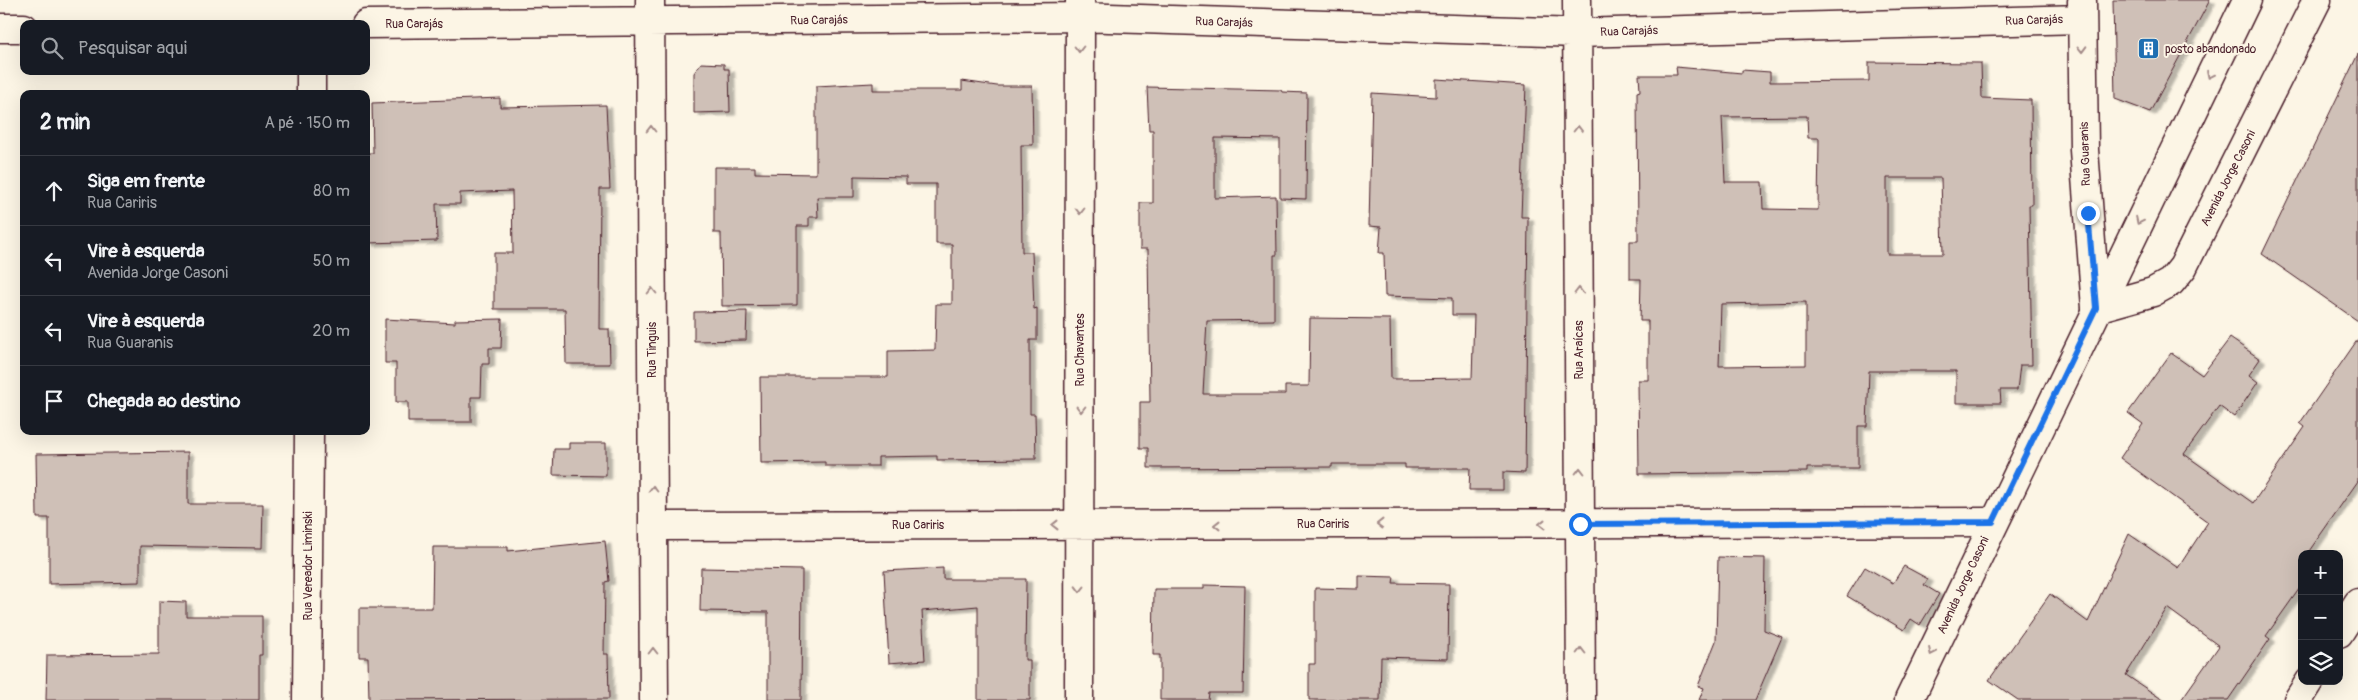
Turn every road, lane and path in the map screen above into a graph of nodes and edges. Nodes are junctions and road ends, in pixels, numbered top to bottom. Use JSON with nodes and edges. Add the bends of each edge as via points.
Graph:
{"nodes":[{"id":1,"x":1577,"y":0,"type":"edge"},
{"id":2,"x":2246,"y":0,"type":"edge"},
{"id":3,"x":2317,"y":0,"type":"edge"},
{"id":4,"x":1080,"y":9,"type":"edge"},
{"id":5,"x":2082,"y":9,"type":"edge"},
{"id":6,"x":650,"y":11,"type":"edge"},
{"id":7,"x":370,"y":24,"type":"edge"},
{"id":8,"x":0,"y":28,"type":"edge"},
{"id":9,"x":20,"y":28,"type":"edge"},
{"id":10,"x":1577,"y":33,"type":"junction"},
{"id":11,"x":312,"y":75,"type":"edge"},
{"id":12,"x":311,"y":90,"type":"edge"},
{"id":13,"x":2096,"y":308,"type":"junction"},
{"id":14,"x":309,"y":435,"type":"edge"},
{"id":15,"x":1993,"y":522,"type":"junction"},
{"id":16,"x":1580,"y":524,"type":"junction"},
{"id":17,"x":1081,"y":525,"type":"junction"},
{"id":18,"x":653,"y":526,"type":"junction"},
{"id":19,"x":2358,"y":603,"type":"edge"},
{"id":20,"x":2343,"y":627,"type":"edge"},
{"id":21,"x":2307,"y":685,"type":"edge"},
{"id":22,"x":308,"y":700,"type":"edge"},
{"id":23,"x":654,"y":700,"type":"edge"},
{"id":24,"x":1079,"y":700,"type":"edge"},
{"id":25,"x":1582,"y":700,"type":"edge"},
{"id":26,"x":1909,"y":700,"type":"edge"},
{"id":27,"x":2298,"y":700,"type":"edge"}],
"edges":[{"from":1,"to":10,"type":"street","name":"Rua Araícas"},
{"from":2,"to":13,"type":"street","name":"Avenida Jorge Casoni","one_way":true},
{"from":3,"to":13,"type":"street","name":"Avenida Jorge Casoni","via":[[2183,267],[2171,282],[2153,292]]},
{"from":4,"to":6,"type":"street","name":"Rua Carajás"},
{"from":4,"to":10,"type":"street","name":"Rua Carajás"},
{"from":4,"to":17,"type":"street","name":"Rua Chavantes","one_way":true},
{"from":5,"to":10,"type":"street","name":"Rua Carajás"},
{"from":5,"to":13,"type":"street","name":"Rua Guaranis","one_way":true,"via":[[2085,168]]},
{"from":6,"to":7,"type":"street","name":"Rua Carajás"},
{"from":18,"to":6,"type":"street","name":"Rua Tinguis","one_way":true},
{"from":8,"to":9,"type":"street"},
{"from":16,"to":10,"type":"street","name":"Rua Araícas","one_way":true},
{"from":11,"to":12,"type":"street"},
{"from":13,"to":15,"type":"street","name":"Avenida Jorge Casoni"},
{"from":14,"to":22,"type":"street","name":"Rua Vereador Liminski"},
{"from":15,"to":16,"type":"street","name":"Rua Cariris"},
{"from":15,"to":26,"type":"street","name":"Avenida Jorge Casoni","one_way":true},
{"from":16,"to":17,"type":"street","name":"Rua Cariris","one_way":true},
{"from":25,"to":16,"type":"street","name":"Rua Araícas","one_way":true},
{"from":17,"to":18,"type":"street","name":"Rua Cariris","one_way":true},
{"from":17,"to":24,"type":"street","name":"Rua Chavantes","one_way":true},
{"from":23,"to":18,"type":"street","name":"Rua Tinguis","one_way":true},
{"from":19,"to":20,"type":"street"},
{"from":21,"to":27,"type":"street"}]}
